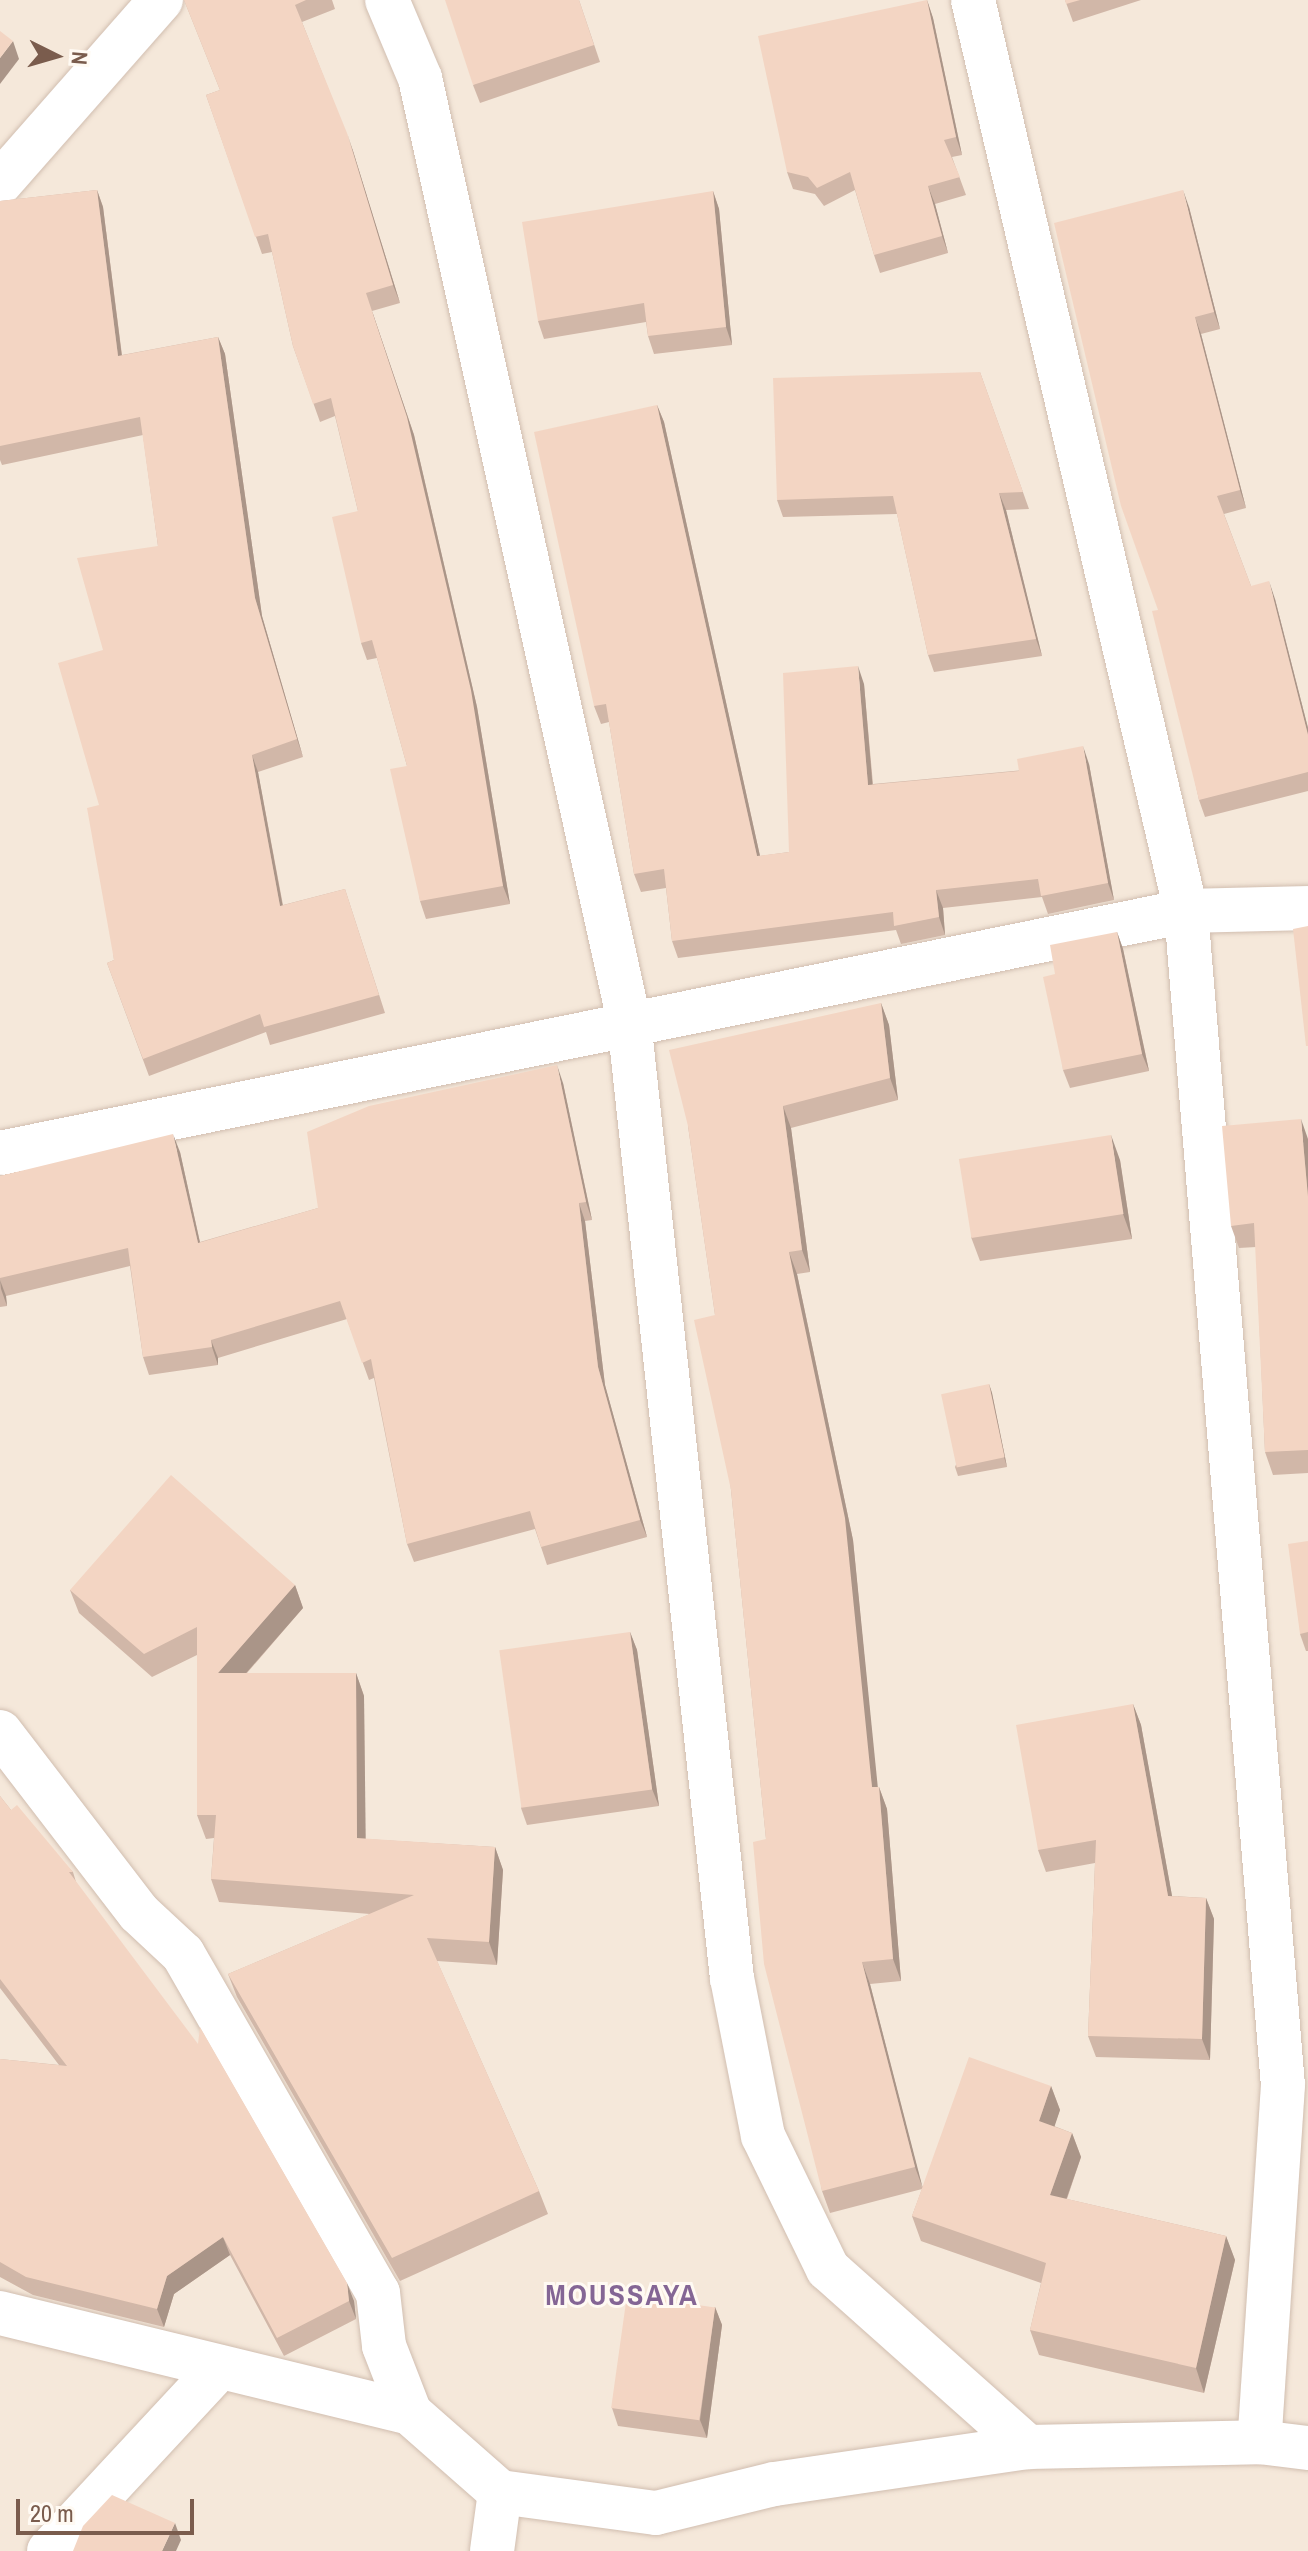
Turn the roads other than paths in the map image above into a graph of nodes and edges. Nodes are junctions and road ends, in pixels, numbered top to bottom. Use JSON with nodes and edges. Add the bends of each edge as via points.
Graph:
{"nodes":[{"id":1,"x":161,"y":0,"type":"edge"},
{"id":2,"x":387,"y":0,"type":"edge"},
{"id":3,"x":973,"y":0,"type":"edge"},
{"id":4,"x":0,"y":183,"type":"edge"},
{"id":5,"x":1308,"y":908,"type":"edge"},
{"id":6,"x":1186,"y":911,"type":"junction"},
{"id":7,"x":629,"y":1021,"type":"junction"},
{"id":8,"x":0,"y":1153,"type":"edge"},
{"id":9,"x":0,"y":1732,"type":"edge"},
{"id":10,"x":0,"y":2313,"type":"edge"},
{"id":11,"x":220,"y":2367,"type":"junction"},
{"id":12,"x":410,"y":2413,"type":"junction"},
{"id":13,"x":1259,"y":2442,"type":"junction"},
{"id":14,"x":1028,"y":2447,"type":"junction"},
{"id":15,"x":1308,"y":2448,"type":"edge"},
{"id":16,"x":500,"y":2492,"type":"junction"},
{"id":17,"x":49,"y":2551,"type":"edge"},
{"id":18,"x":492,"y":2551,"type":"edge"}],
"edges":[{"from":1,"to":4,"type":"street"},
{"from":2,"to":7,"type":"street","via":[[420,78]]},
{"from":3,"to":6,"type":"street"},
{"from":5,"to":6,"type":"street"},
{"from":6,"to":7,"type":"street"},
{"from":6,"to":13,"type":"street","via":[[1283,2085]]},
{"from":7,"to":8,"type":"street"},
{"from":7,"to":14,"type":"street","via":[[732,1978],[763,2136],[828,2269]]},
{"from":9,"to":12,"type":"street","via":[[139,1913],[183,1954],[378,2293],[384,2346]]},
{"from":10,"to":11,"type":"street"},
{"from":11,"to":12,"type":"street"},
{"from":11,"to":17,"type":"street"},
{"from":12,"to":16,"type":"street"},
{"from":13,"to":14,"type":"street"},
{"from":13,"to":15,"type":"street"},
{"from":14,"to":16,"type":"street","via":[[774,2484],[656,2513]]},
{"from":16,"to":18,"type":"street"}]}
